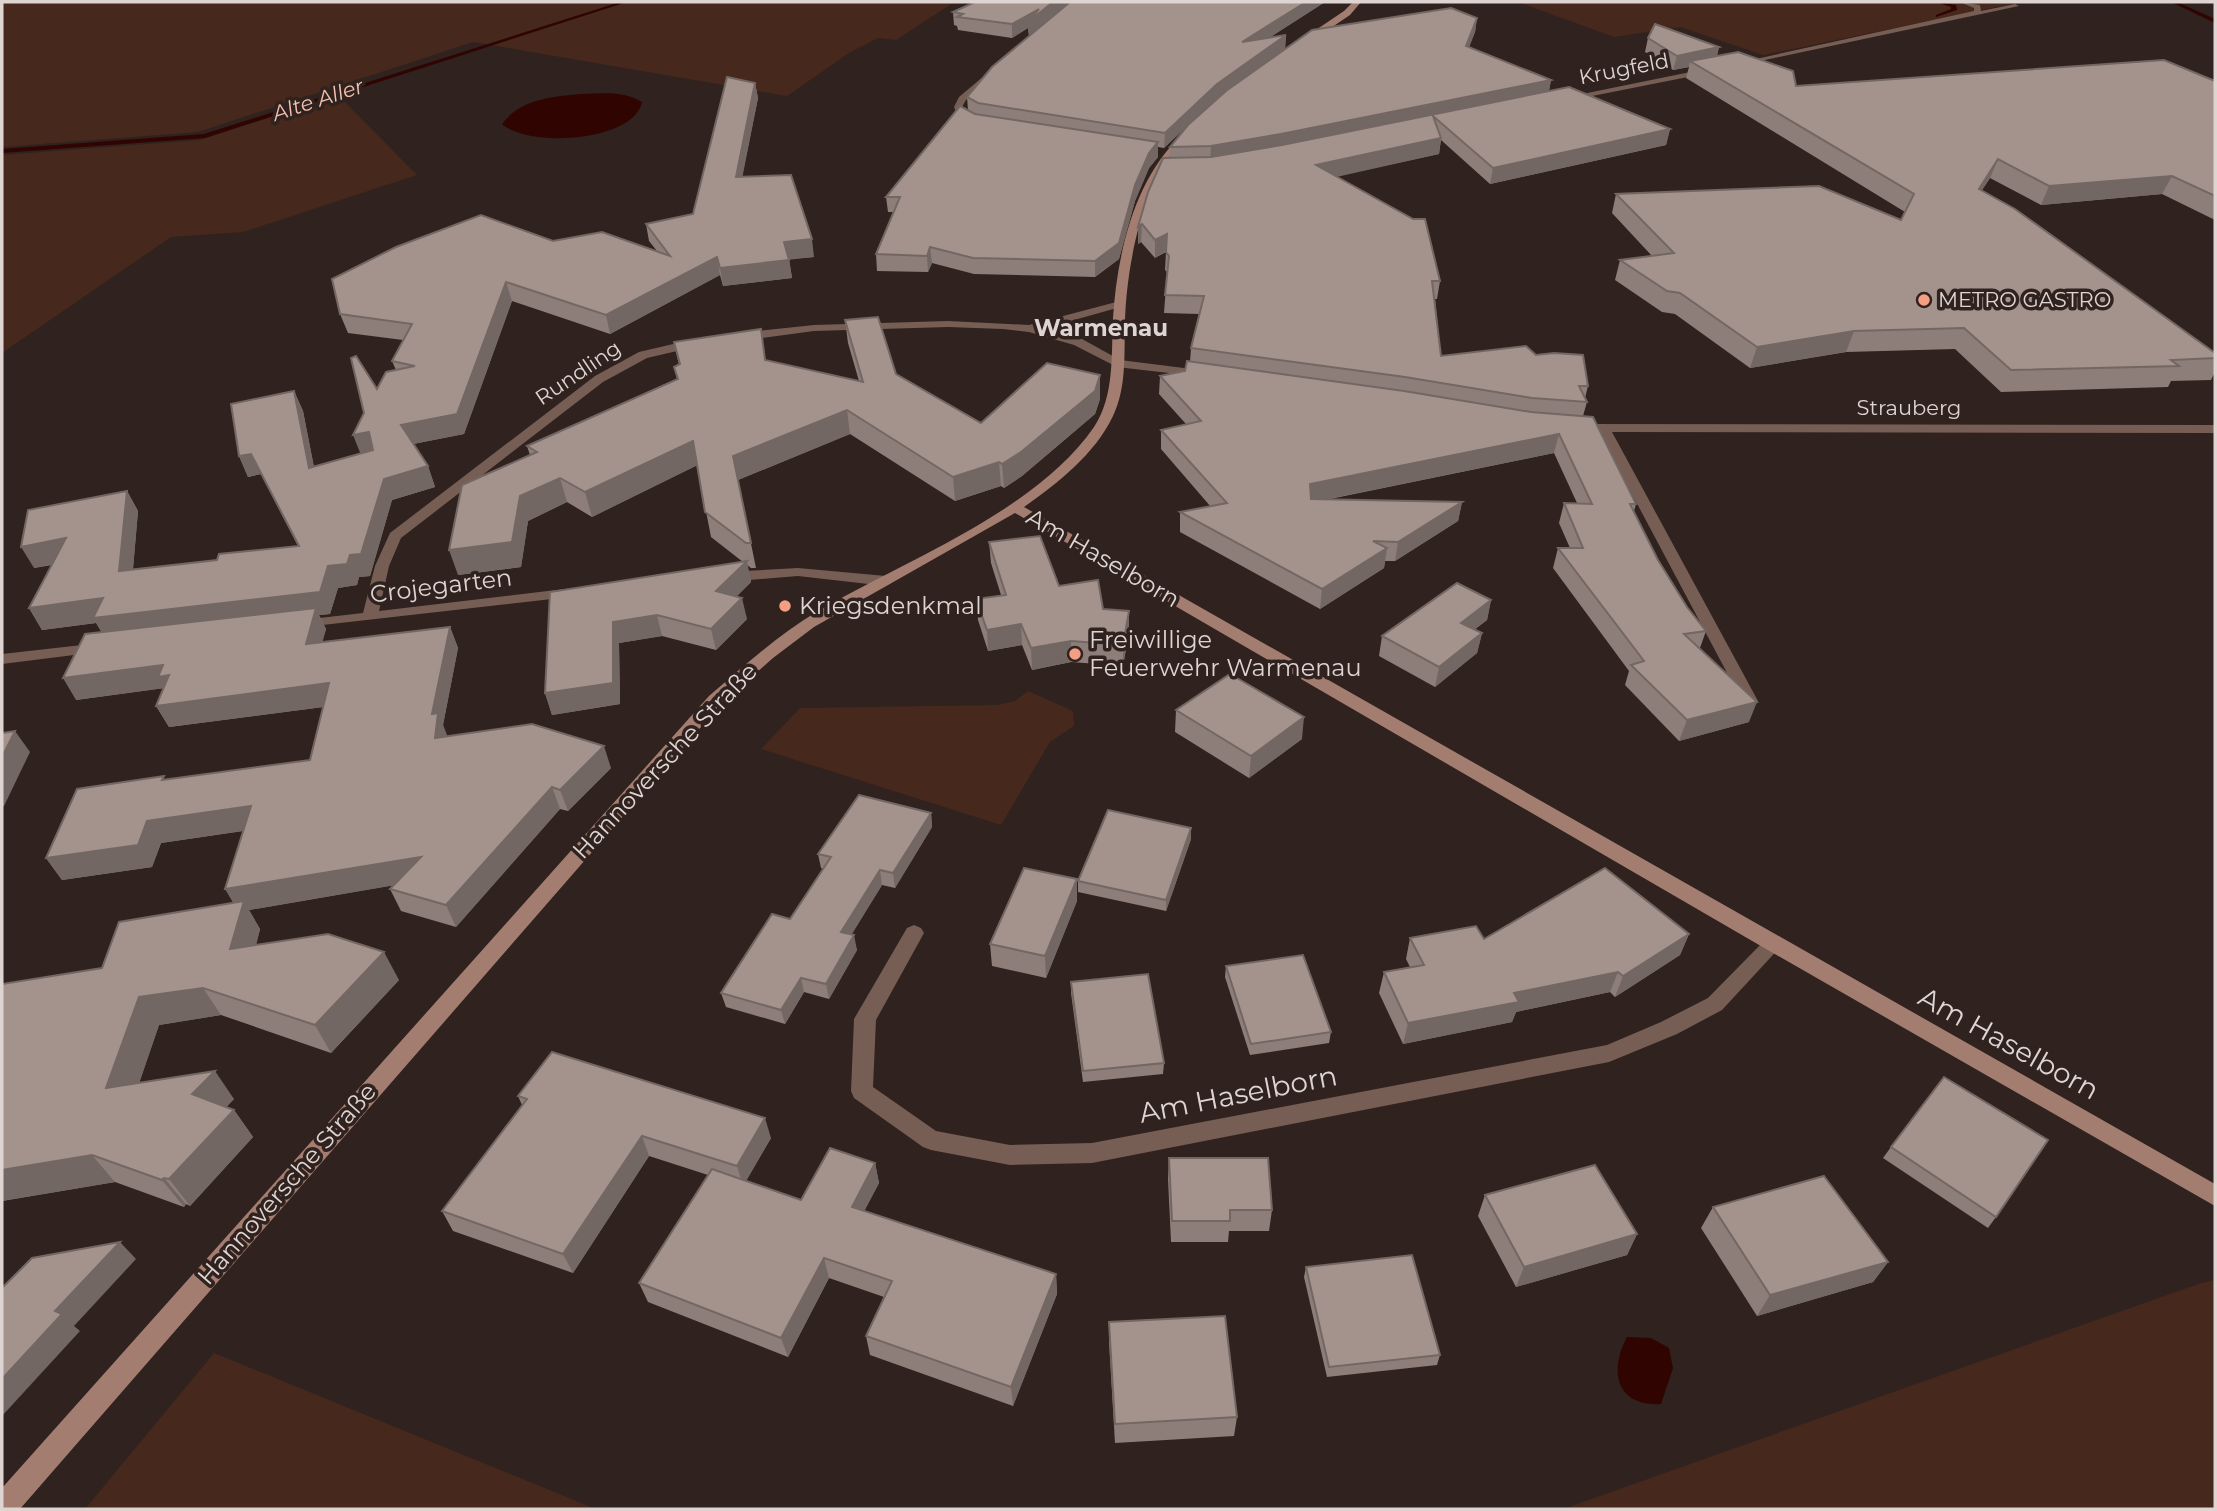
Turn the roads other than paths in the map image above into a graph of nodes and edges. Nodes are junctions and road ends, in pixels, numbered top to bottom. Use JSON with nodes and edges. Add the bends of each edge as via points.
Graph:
{"nodes":[{"id":1,"x":1357,"y":2,"type":"edge"},
{"id":2,"x":1963,"y":2,"type":"edge"},
{"id":3,"x":1978,"y":2,"type":"edge"},
{"id":4,"x":1974,"y":15,"type":"junction"},
{"id":5,"x":1294,"y":49,"type":"edge"},
{"id":6,"x":1004,"y":63,"type":"edge"},
{"id":7,"x":1558,"y":100,"type":"edge"},
{"id":8,"x":988,"y":124,"type":"edge"},
{"id":9,"x":1193,"y":129,"type":"edge"},
{"id":10,"x":1156,"y":152,"type":"edge"},
{"id":11,"x":1167,"y":154,"type":"junction"},
{"id":12,"x":1120,"y":304,"type":"junction"},
{"id":13,"x":1030,"y":329,"type":"junction"},
{"id":14,"x":732,"y":338,"type":"edge"},
{"id":15,"x":711,"y":340,"type":"edge"},
{"id":16,"x":1117,"y":363,"type":"junction"},
{"id":17,"x":1217,"y":376,"type":"edge"},
{"id":18,"x":1565,"y":427,"type":"edge"},
{"id":19,"x":2215,"y":429,"type":"edge"},
{"id":20,"x":1604,"y":430,"type":"junction"},
{"id":21,"x":1015,"y":507,"type":"junction"},
{"id":22,"x":705,"y":578,"type":"edge"},
{"id":23,"x":886,"y":581,"type":"junction"},
{"id":24,"x":589,"y":592,"type":"edge"},
{"id":25,"x":370,"y":617,"type":"junction"},
{"id":26,"x":288,"y":626,"type":"edge"},
{"id":27,"x":111,"y":647,"type":"edge"},
{"id":28,"x":2,"y":659,"type":"edge"},
{"id":29,"x":1750,"y":701,"type":"edge"},
{"id":30,"x":914,"y":933,"type":"dead end"},
{"id":31,"x":1773,"y":944,"type":"junction"},
{"id":32,"x":2215,"y":1196,"type":"edge"},
{"id":33,"x":2,"y":1509,"type":"edge"}],
"edges":[{"from":1,"to":5,"type":"street"},
{"from":2,"to":4,"type":"street","via":[[1976,8]]},
{"from":3,"to":4,"type":"street","name":"Krugfeld","via":[[2015,6]]},
{"from":4,"to":7,"type":"street","name":"Krugfeld"},
{"from":6,"to":8,"type":"street","via":[[958,107],[961,115]]},
{"from":9,"to":11,"type":"street","name":"Hannoversche Straße"},
{"from":10,"to":11,"type":"street"},
{"from":11,"to":12,"type":"street","name":"Hannoversche Straße","via":[[1143,205]]},
{"from":12,"to":13,"type":"street"},
{"from":12,"to":16,"type":"street","name":"Hannoversche Straße"},
{"from":13,"to":14,"type":"street","via":[[935,324],[814,328]]},
{"from":13,"to":16,"type":"street","via":[[1078,342]]},
{"from":15,"to":25,"type":"street","name":"Rundling","via":[[643,355],[599,379],[395,536],[382,566]]},
{"from":16,"to":17,"type":"street"},
{"from":16,"to":21,"type":"street","name":"Hannoversche Straße","via":[[1115,387],[1101,428],[1058,475]]},
{"from":18,"to":20,"type":"street","name":"Strauberg"},
{"from":19,"to":20,"type":"street","name":"Strauberg"},
{"from":20,"to":29,"type":"street"},
{"from":21,"to":23,"type":"street","name":"Hannoversche Straße"},
{"from":21,"to":31,"type":"street","name":"Am Haselborn"},
{"from":22,"to":23,"type":"street","via":[[798,572]]},
{"from":23,"to":33,"type":"street","name":"Hannoversche Straße","via":[[822,615],[769,652],[715,700]]},
{"from":24,"to":25,"type":"street","name":"Crojegarten"},
{"from":25,"to":26,"type":"street","name":"Crojegarten"},
{"from":27,"to":28,"type":"street"},
{"from":30,"to":31,"type":"street","name":"Am Haselborn","via":[[865,1019],[862,1091],[931,1140],[1010,1155],[1092,1153],[1609,1053],[1715,1004]]},
{"from":31,"to":32,"type":"street","name":"Am Haselborn"}]}
